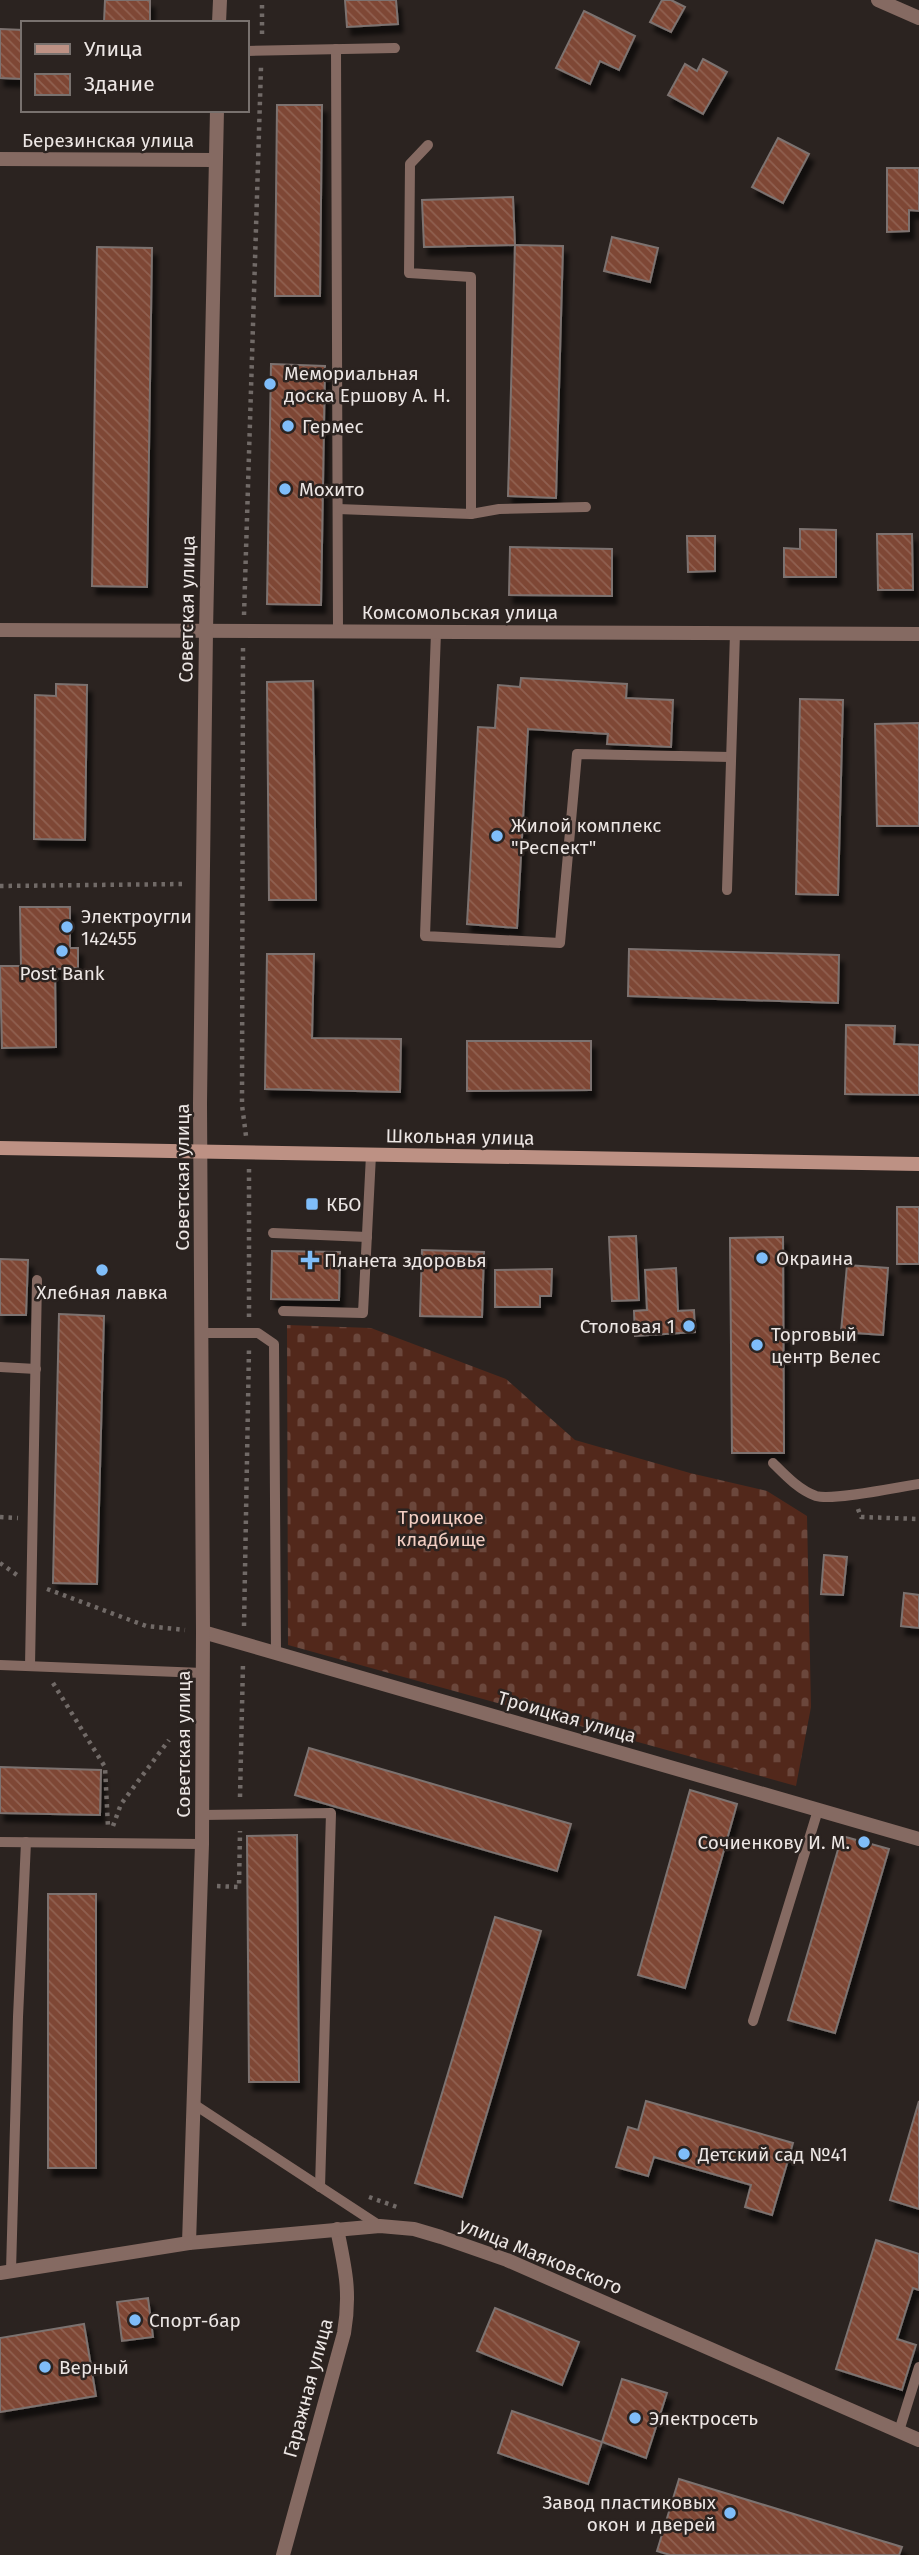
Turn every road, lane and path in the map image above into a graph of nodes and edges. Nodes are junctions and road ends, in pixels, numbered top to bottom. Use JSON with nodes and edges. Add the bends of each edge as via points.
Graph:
{"nodes":[{"id":1,"x":220,"y":0,"type":"edge"},
{"id":2,"x":262,"y":0,"type":"edge"},
{"id":3,"x":878,"y":0,"type":"edge"},
{"id":4,"x":919,"y":18,"type":"edge"},
{"id":5,"x":219,"y":21,"type":"edge"},
{"id":6,"x":395,"y":48,"type":"dead end"},
{"id":7,"x":336,"y":49,"type":"junction"},
{"id":8,"x":262,"y":50,"type":"junction"},
{"id":9,"x":248,"y":51,"type":"edge"},
{"id":10,"x":216,"y":112,"type":"edge"},
{"id":11,"x":428,"y":145,"type":"dead end"},
{"id":12,"x":0,"y":159,"type":"edge"},
{"id":13,"x":215,"y":160,"type":"junction"},
{"id":14,"x":586,"y":507,"type":"dead end"},
{"id":15,"x":338,"y":509,"type":"junction"},
{"id":16,"x":471,"y":514,"type":"junction"},
{"id":17,"x":0,"y":630,"type":"edge"},
{"id":18,"x":206,"y":631,"type":"junction"},
{"id":19,"x":243,"y":631,"type":"junction"},
{"id":20,"x":338,"y":631,"type":"junction"},
{"id":21,"x":436,"y":632,"type":"junction"},
{"id":22,"x":735,"y":633,"type":"junction"},
{"id":23,"x":919,"y":634,"type":"edge"},
{"id":24,"x":731,"y":757,"type":"junction"},
{"id":25,"x":204,"y":884,"type":"junction"},
{"id":26,"x":0,"y":886,"type":"edge"},
{"id":27,"x":726,"y":890,"type":"dead end"},
{"id":28,"x":0,"y":1148,"type":"edge"},
{"id":29,"x":201,"y":1152,"type":"junction"},
{"id":30,"x":249,"y":1153,"type":"junction"},
{"id":31,"x":371,"y":1155,"type":"junction"},
{"id":32,"x":919,"y":1164,"type":"edge"},
{"id":33,"x":273,"y":1233,"type":"dead end"},
{"id":34,"x":367,"y":1237,"type":"junction"},
{"id":35,"x":37,"y":1280,"type":"dead end"},
{"id":36,"x":283,"y":1311,"type":"dead end"},
{"id":37,"x":202,"y":1333,"type":"junction"},
{"id":38,"x":249,"y":1333,"type":"junction"},
{"id":39,"x":0,"y":1367,"type":"edge"},
{"id":40,"x":36,"y":1369,"type":"junction"},
{"id":41,"x":773,"y":1463,"type":"dead end"},
{"id":42,"x":919,"y":1484,"type":"edge"},
{"id":43,"x":852,"y":1495,"type":"junction"},
{"id":44,"x":919,"y":1519,"type":"edge"},
{"id":45,"x":0,"y":1563,"type":"edge"},
{"id":46,"x":31,"y":1582,"type":"junction"},
{"id":47,"x":204,"y":1632,"type":"junction"},
{"id":48,"x":244,"y":1643,"type":"junction"},
{"id":49,"x":276,"y":1653,"type":"junction"},
{"id":50,"x":0,"y":1665,"type":"edge"},
{"id":51,"x":30,"y":1666,"type":"junction"},
{"id":52,"x":44,"y":1667,"type":"junction"},
{"id":53,"x":203,"y":1673,"type":"junction"},
{"id":54,"x":169,"y":1740,"type":"dead end"},
{"id":55,"x":818,"y":1810,"type":"junction"},
{"id":56,"x":202,"y":1815,"type":"junction"},
{"id":57,"x":240,"y":1815,"type":"junction"},
{"id":58,"x":919,"y":1839,"type":"edge"},
{"id":59,"x":0,"y":1842,"type":"edge"},
{"id":60,"x":26,"y":1842,"type":"junction"},
{"id":61,"x":107,"y":1843,"type":"junction"},
{"id":62,"x":202,"y":1844,"type":"junction"},
{"id":63,"x":201,"y":1885,"type":"junction"},
{"id":64,"x":754,"y":2021,"type":"dead end"},
{"id":65,"x":195,"y":2105,"type":"junction"},
{"id":66,"x":320,"y":2187,"type":"junction"},
{"id":67,"x":380,"y":2226,"type":"junction"},
{"id":68,"x":337,"y":2229,"type":"junction"},
{"id":69,"x":189,"y":2243,"type":"junction"},
{"id":70,"x":6,"y":2272,"type":"edge"},
{"id":71,"x":919,"y":2367,"type":"edge"},
{"id":72,"x":900,"y":2431,"type":"junction"},
{"id":73,"x":919,"y":2440,"type":"edge"},
{"id":74,"x":284,"y":2555,"type":"edge"}],
"edges":[{"from":1,"to":5,"type":"street"},
{"from":2,"to":8,"type":"path"},
{"from":3,"to":4,"type":"street"},
{"from":6,"to":7,"type":"lane"},
{"from":7,"to":8,"type":"lane"},
{"from":7,"to":15,"type":"lane"},
{"from":8,"to":9,"type":"lane"},
{"from":8,"to":19,"type":"path"},
{"from":10,"to":13,"type":"street","name":"Советская улица"},
{"from":11,"to":16,"type":"lane","via":[[410,164],[409,273],[471,278]]},
{"from":12,"to":13,"type":"street","name":"Березинская улица"},
{"from":13,"to":18,"type":"street","name":"Советская улица"},
{"from":14,"to":16,"type":"lane"},
{"from":15,"to":16,"type":"lane"},
{"from":15,"to":20,"type":"lane"},
{"from":17,"to":18,"type":"street","name":"Комсомольская улица"},
{"from":18,"to":19,"type":"street","name":"Комсомольская улица"},
{"from":18,"to":25,"type":"street","name":"Советская улица"},
{"from":19,"to":20,"type":"street","name":"Комсомольская улица"},
{"from":19,"to":30,"type":"path","via":[[242,1105]]},
{"from":20,"to":21,"type":"street","name":"Комсомольская улица"},
{"from":21,"to":22,"type":"street","name":"Комсомольская улица"},
{"from":21,"to":24,"type":"lane","via":[[425,936],[559,943],[577,754]]},
{"from":22,"to":23,"type":"street","name":"Комсомольская улица"},
{"from":22,"to":24,"type":"lane"},
{"from":24,"to":27,"type":"lane"},
{"from":25,"to":26,"type":"path"},
{"from":25,"to":29,"type":"street","name":"Советская улица"},
{"from":28,"to":29,"type":"main road","name":"Школьная улица"},
{"from":29,"to":30,"type":"main road","name":"Школьная улица"},
{"from":29,"to":37,"type":"street","name":"Советская улица"},
{"from":30,"to":31,"type":"main road","name":"Школьная улица"},
{"from":30,"to":38,"type":"path"},
{"from":31,"to":32,"type":"main road","name":"Школьная улица"},
{"from":31,"to":34,"type":"lane"},
{"from":33,"to":34,"type":"lane"},
{"from":34,"to":36,"type":"lane","via":[[363,1313]]},
{"from":35,"to":40,"type":"lane"},
{"from":37,"to":38,"type":"lane"},
{"from":37,"to":47,"type":"street","name":"Советская улица"},
{"from":38,"to":48,"type":"path"},
{"from":38,"to":49,"type":"lane","via":[[258,1333],[274,1344]]},
{"from":39,"to":40,"type":"lane"},
{"from":40,"to":46,"type":"lane"},
{"from":41,"to":43,"type":"lane","via":[[793,1483],[817,1496]]},
{"from":42,"to":43,"type":"lane"},
{"from":43,"to":44,"type":"path","via":[[861,1517]]},
{"from":45,"to":46,"type":"path"},
{"from":46,"to":47,"type":"path","via":[[146,1626]]},
{"from":46,"to":51,"type":"lane"},
{"from":47,"to":48,"type":"street","name":"Троицкая улица"},
{"from":47,"to":53,"type":"street","name":"Советская улица"},
{"from":48,"to":49,"type":"street","name":"Троицкая улица"},
{"from":48,"to":57,"type":"path"},
{"from":49,"to":55,"type":"street","name":"Троицкая улица"},
{"from":50,"to":51,"type":"lane"},
{"from":51,"to":52,"type":"lane"},
{"from":52,"to":53,"type":"lane"},
{"from":52,"to":61,"type":"path","via":[[105,1767]]},
{"from":53,"to":56,"type":"street","name":"Советская улица"},
{"from":54,"to":61,"type":"path","via":[[121,1804]]},
{"from":55,"to":58,"type":"street","name":"Троицкая улица"},
{"from":55,"to":64,"type":"lane"},
{"from":56,"to":57,"type":"lane"},
{"from":56,"to":62,"type":"street","name":"Советская улица"},
{"from":57,"to":63,"type":"path","via":[[239,1886]]},
{"from":57,"to":66,"type":"lane","via":[[331,1813]]},
{"from":59,"to":60,"type":"lane"},
{"from":60,"to":61,"type":"lane"},
{"from":60,"to":70,"type":"lane"},
{"from":61,"to":62,"type":"lane"},
{"from":62,"to":63,"type":"street","name":"Советская улица"},
{"from":63,"to":65,"type":"street","name":"Советская улица"},
{"from":65,"to":66,"type":"lane"},
{"from":65,"to":69,"type":"street","name":"Советская улица"},
{"from":66,"to":67,"type":"lane"},
{"from":67,"to":68,"type":"street","name":"улица Маяковского"},
{"from":67,"to":72,"type":"street","name":"улица Маяковского","via":[[441,2236],[507,2260]]},
{"from":68,"to":69,"type":"street","name":"улица Маяковского"},
{"from":68,"to":74,"type":"street","name":"Гаражная улица","via":[[348,2284],[346,2319]]},
{"from":69,"to":70,"type":"street","name":"улица Маяковского"},
{"from":71,"to":72,"type":"lane"},
{"from":72,"to":73,"type":"street","name":"улица Маяковского"}]}
